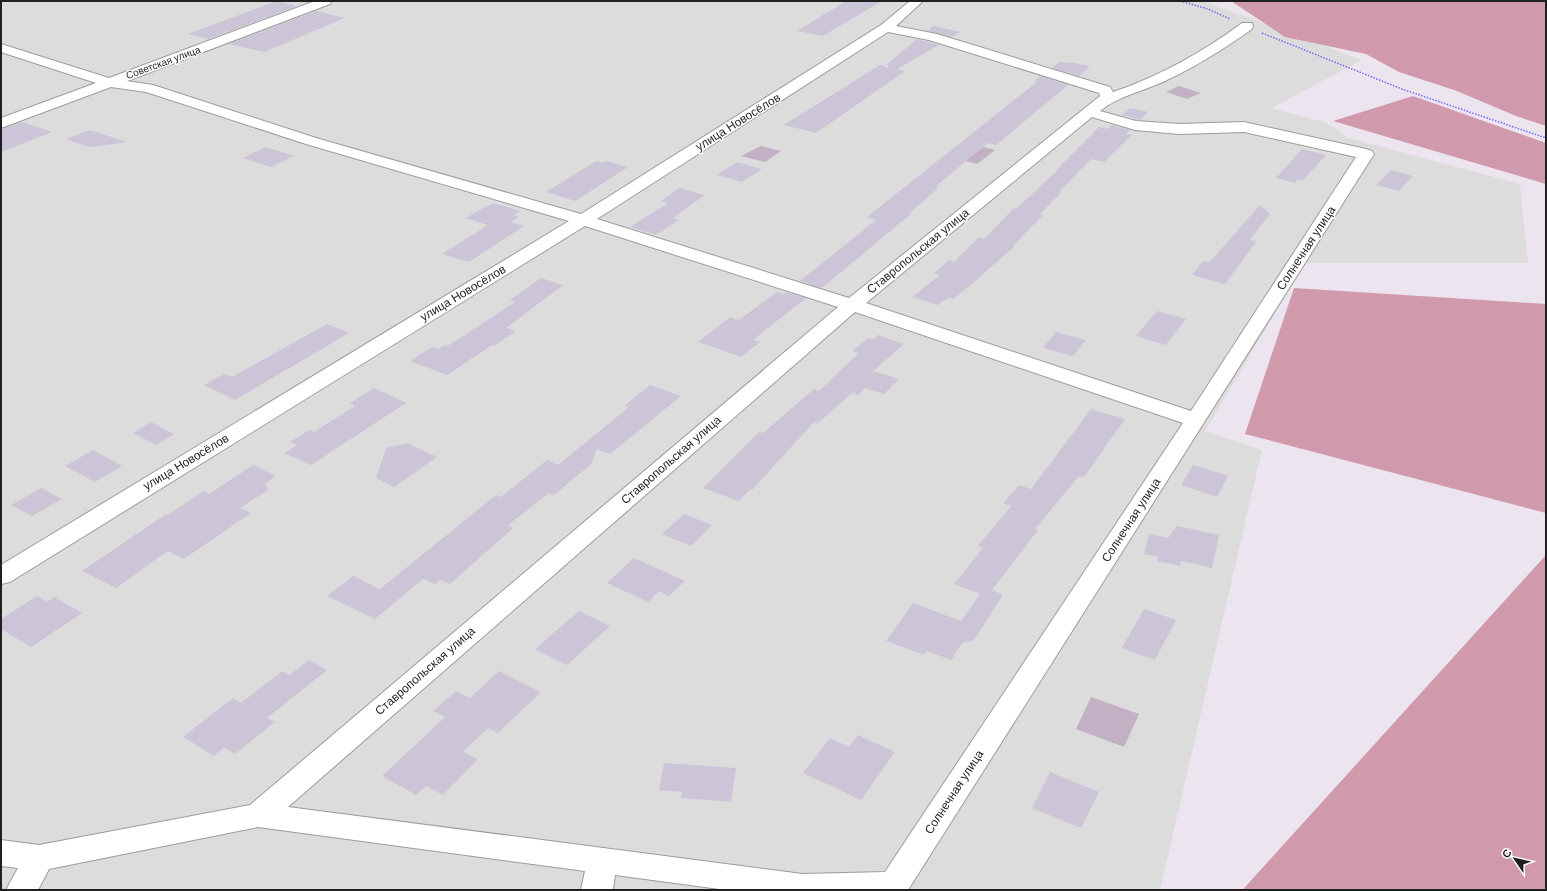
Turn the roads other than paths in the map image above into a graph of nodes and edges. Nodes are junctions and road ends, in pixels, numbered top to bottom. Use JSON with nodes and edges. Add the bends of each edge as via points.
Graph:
{"nodes":[{"id":1,"x":326,"y":1,"type":"edge"},
{"id":2,"x":917,"y":1,"type":"edge"},
{"id":3,"x":1247,"y":26,"type":"road end"},
{"id":4,"x":886,"y":28,"type":"junction"},
{"id":5,"x":1,"y":48,"type":"edge"},
{"id":6,"x":108,"y":82,"type":"junction"},
{"id":7,"x":1096,"y":107,"type":"junction"},
{"id":8,"x":1,"y":123,"type":"edge"},
{"id":9,"x":582,"y":220,"type":"junction"},
{"id":10,"x":852,"y":305,"type":"junction"},
{"id":11,"x":1196,"y":420,"type":"junction"},
{"id":12,"x":1,"y":576,"type":"edge"},
{"id":13,"x":258,"y":815,"type":"junction"},
{"id":14,"x":1,"y":853,"type":"edge"},
{"id":15,"x":39,"y":858,"type":"junction"},
{"id":16,"x":602,"y":860,"type":"junction"},
{"id":17,"x":22,"y":890,"type":"edge"},
{"id":18,"x":597,"y":890,"type":"edge"}],
"edges":[{"from":1,"to":6,"type":"street","name":"Советская улица"},
{"from":2,"to":4,"type":"street","name":"улица Новосёлов"},
{"from":3,"to":7,"type":"street","via":[[1225,43],[1138,90]]},
{"from":4,"to":7,"type":"street","via":[[932,37],[1098,87],[1105,90],[1108,97]]},
{"from":4,"to":9,"type":"street","name":"улица Новосёлов"},
{"from":5,"to":6,"type":"street"},
{"from":6,"to":8,"type":"street","name":"Советская улица"},
{"from":6,"to":9,"type":"street","via":[[148,88],[311,141]]},
{"from":7,"to":10,"type":"street","name":"Ставропольская улица"},
{"from":7,"to":11,"type":"street","name":"Солнечная улица","via":[[1135,125],[1179,130],[1244,127],[1366,154]]},
{"from":9,"to":10,"type":"street"},
{"from":9,"to":12,"type":"street","name":"улица Новосёлов"},
{"from":10,"to":11,"type":"street"},
{"from":10,"to":13,"type":"street","name":"Ставропольская улица"},
{"from":11,"to":16,"type":"street","name":"Солнечная улица","via":[[894,885],[803,887]]},
{"from":13,"to":15,"type":"street"},
{"from":13,"to":16,"type":"street"},
{"from":14,"to":15,"type":"street"},
{"from":15,"to":17,"type":"street"},
{"from":16,"to":18,"type":"street"}]}
